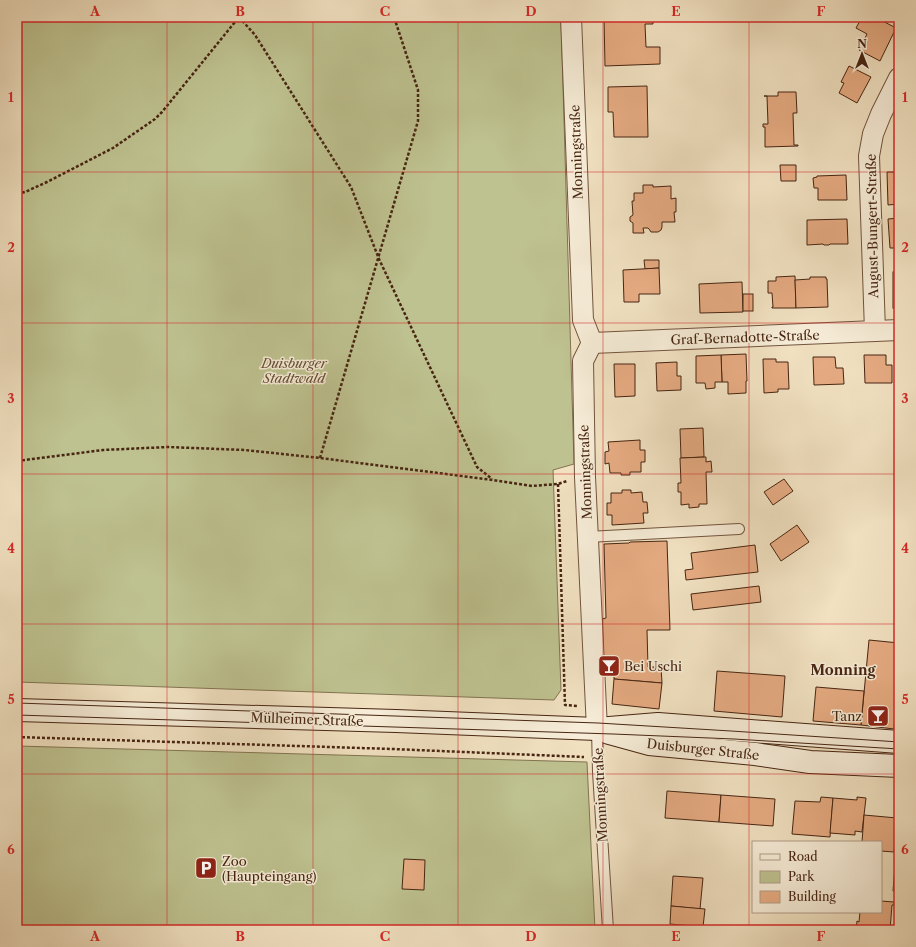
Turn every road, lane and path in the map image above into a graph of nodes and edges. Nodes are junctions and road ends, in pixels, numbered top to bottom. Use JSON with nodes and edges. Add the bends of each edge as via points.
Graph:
{"nodes":[{"id":1,"x":239,"y":17,"type":"edge"},
{"id":2,"x":394,"y":17,"type":"edge"},
{"id":3,"x":571,"y":17,"type":"edge"},
{"id":4,"x":899,"y":78,"type":"edge"},
{"id":5,"x":17,"y":194,"type":"edge"},
{"id":6,"x":379,"y":259,"type":"junction"},
{"id":7,"x":899,"y":330,"type":"edge"},
{"id":8,"x":875,"y":331,"type":"junction"},
{"id":9,"x":592,"y":343,"type":"junction"},
{"id":10,"x":320,"y":458,"type":"junction"},
{"id":11,"x":17,"y":461,"type":"edge"},
{"id":12,"x":585,"y":477,"type":"junction"},
{"id":13,"x":493,"y":480,"type":"junction"},
{"id":14,"x":558,"y":484,"type":"junction"},
{"id":15,"x":739,"y":529,"type":"dead end"},
{"id":16,"x":587,"y":537,"type":"junction"},
{"id":17,"x":596,"y":707,"type":"junction"},
{"id":18,"x":17,"y":710,"type":"edge"},
{"id":19,"x":596,"y":729,"type":"junction"},
{"id":20,"x":17,"y":737,"type":"edge"},
{"id":21,"x":899,"y":742,"type":"edge"},
{"id":22,"x":795,"y":746,"type":"junction"},
{"id":23,"x":597,"y":758,"type":"junction"},
{"id":24,"x":899,"y":766,"type":"edge"},
{"id":25,"x":608,"y":930,"type":"edge"}],
"edges":[{"from":1,"to":5,"type":"path","via":[[155,119],[113,148],[47,182]]},
{"from":1,"to":6,"type":"path","via":[[255,35],[351,187]]},
{"from":2,"to":6,"type":"path","via":[[418,90],[418,121]]},
{"from":3,"to":9,"type":"street","name":"Monningstraße","via":[[583,320]]},
{"from":4,"to":8,"type":"street","name":"August-Bungert-Straße","via":[[873,134],[869,156]]},
{"from":6,"to":10,"type":"path"},
{"from":6,"to":13,"type":"path","via":[[477,467]]},
{"from":7,"to":8,"type":"street","name":"Graf-Bernadotte-Straße"},
{"from":8,"to":9,"type":"street","name":"Graf-Bernadotte-Straße"},
{"from":9,"to":12,"type":"street","name":"Monningstraße","via":[[582,361]]},
{"from":10,"to":11,"type":"path","via":[[245,450],[168,447],[103,450]]},
{"from":10,"to":13,"type":"path"},
{"from":12,"to":14,"type":"path"},
{"from":12,"to":16,"type":"street","name":"Monningstraße"},
{"from":13,"to":14,"type":"path","via":[[532,486]]},
{"from":14,"to":17,"type":"path","via":[[565,705]]},
{"from":15,"to":16,"type":"lane"},
{"from":16,"to":17,"type":"street","name":"Monningstraße"},
{"from":17,"to":19,"type":"street","name":"Monningstraße"},
{"from":18,"to":19,"type":"main road","name":"Mülheimer Straße"},
{"from":19,"to":22,"type":"main road","name":"Duisburger Straße","via":[[649,744],[742,753]]},
{"from":19,"to":23,"type":"lane","name":"Monningstraße"},
{"from":20,"to":23,"type":"path","via":[[384,748]]},
{"from":21,"to":22,"type":"main road","name":"Duisburger Straße"},
{"from":22,"to":24,"type":"main road","name":"Duisburger Straße","via":[[810,762]]},
{"from":23,"to":25,"type":"lane","name":"Monningstraße"}]}
